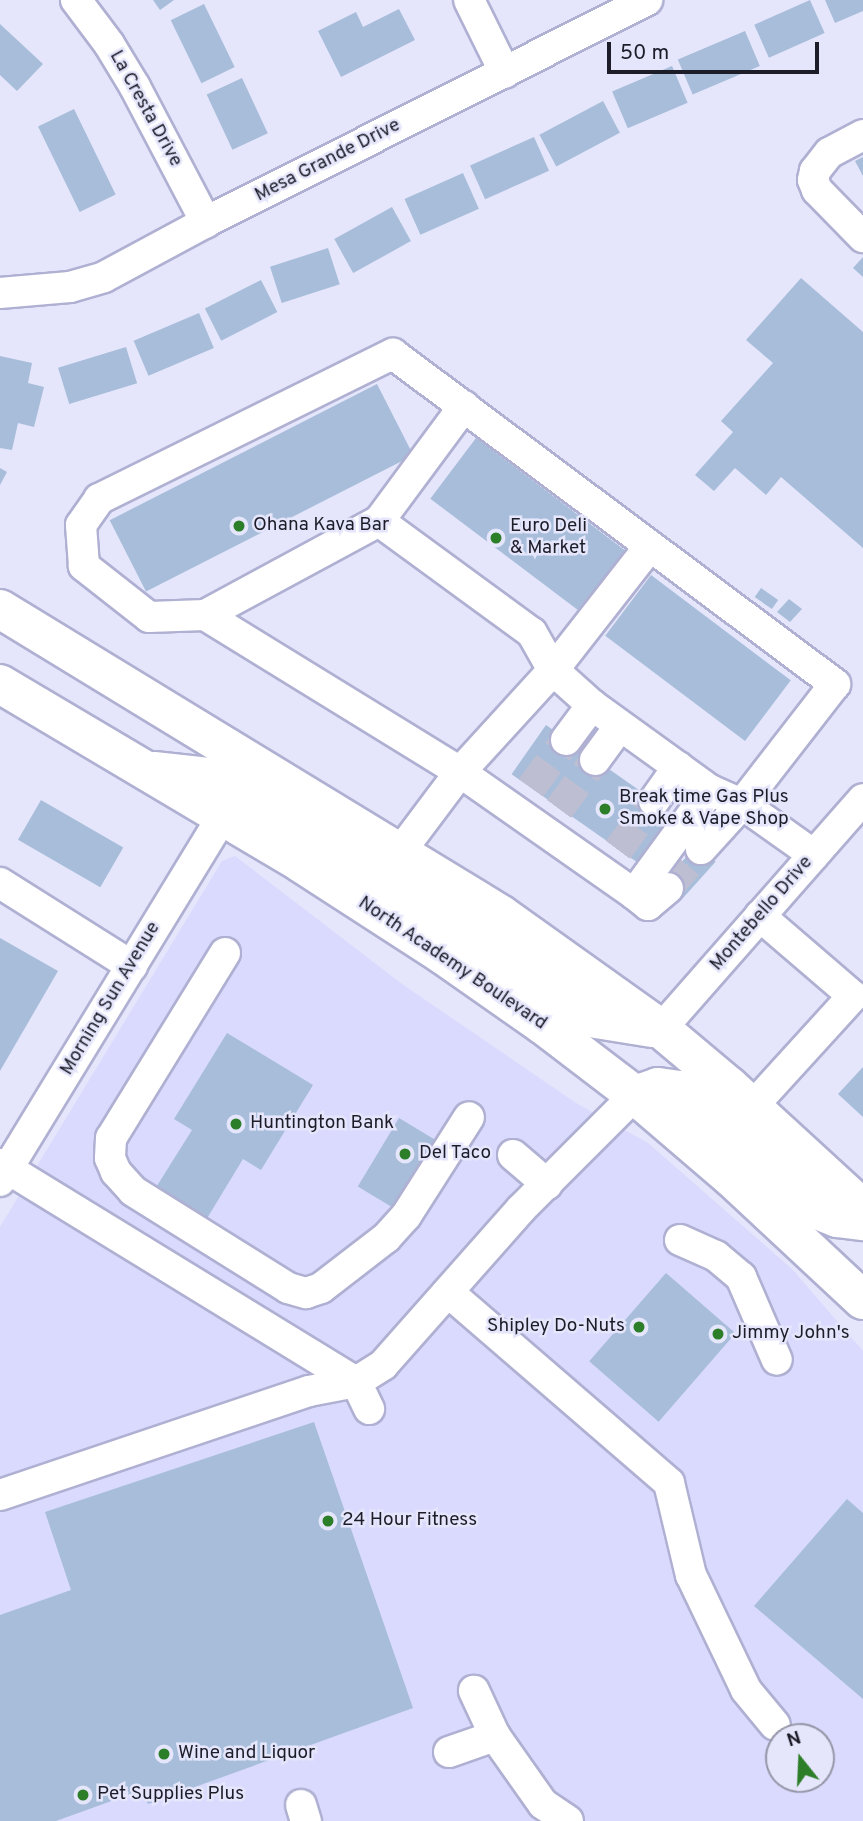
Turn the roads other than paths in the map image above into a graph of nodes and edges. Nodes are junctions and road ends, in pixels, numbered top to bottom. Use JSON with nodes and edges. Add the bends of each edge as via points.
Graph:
{"nodes":[{"id":1,"x":76,"y":0,"type":"edge"},
{"id":2,"x":468,"y":0,"type":"edge"},
{"id":3,"x":647,"y":0,"type":"edge"},
{"id":4,"x":505,"y":73,"type":"junction"},
{"id":5,"x":863,"y":135,"type":"edge"},
{"id":6,"x":206,"y":222,"type":"junction"},
{"id":7,"x":863,"y":237,"type":"edge"},
{"id":8,"x":0,"y":293,"type":"edge"},
{"id":9,"x":464,"y":407,"type":"junction"},
{"id":10,"x":379,"y":521,"type":"junction"},
{"id":11,"x":650,"y":545,"type":"junction"},
{"id":12,"x":0,"y":609,"type":"edge"},
{"id":13,"x":205,"y":615,"type":"junction"},
{"id":14,"x":553,"y":670,"type":"junction"},
{"id":15,"x":0,"y":684,"type":"edge"},
{"id":16,"x":592,"y":705,"type":"junction"},
{"id":17,"x":620,"y":726,"type":"junction"},
{"id":18,"x":566,"y":740,"type":"tunnel mouth"},
{"id":19,"x":595,"y":760,"type":"tunnel mouth"},
{"id":20,"x":678,"y":767,"type":"junction"},
{"id":21,"x":142,"y":770,"type":"junction"},
{"id":22,"x":460,"y":772,"type":"junction"},
{"id":23,"x":710,"y":790,"type":"junction"},
{"id":24,"x":654,"y":801,"type":"tunnel mouth"},
{"id":25,"x":742,"y":804,"type":"junction"},
{"id":26,"x":858,"y":815,"type":"edge"},
{"id":27,"x":222,"y":818,"type":"junction"},
{"id":28,"x":701,"y":849,"type":"tunnel mouth"},
{"id":29,"x":400,"y":852,"type":"junction"},
{"id":30,"x":814,"y":855,"type":"junction"},
{"id":31,"x":0,"y":883,"type":"edge"},
{"id":32,"x":668,"y":888,"type":"tunnel mouth"},
{"id":33,"x":634,"y":894,"type":"junction"},
{"id":34,"x":760,"y":916,"type":"junction"},
{"id":35,"x":225,"y":953,"type":"dead end"},
{"id":36,"x":131,"y":966,"type":"junction"},
{"id":37,"x":661,"y":1029,"type":"junction"},
{"id":38,"x":635,"y":1095,"type":"junction"},
{"id":39,"x":752,"y":1107,"type":"junction"},
{"id":40,"x":469,"y":1117,"type":"dead end"},
{"id":41,"x":513,"y":1155,"type":"dead end"},
{"id":42,"x":2,"y":1171,"type":"edge"},
{"id":43,"x":547,"y":1184,"type":"junction"},
{"id":44,"x":863,"y":1209,"type":"edge"},
{"id":45,"x":863,"y":1221,"type":"edge"},
{"id":46,"x":680,"y":1240,"type":"dead end"},
{"id":47,"x":232,"y":1251,"type":"junction"},
{"id":48,"x":207,"y":1291,"type":"junction"},
{"id":49,"x":448,"y":1292,"type":"junction"},
{"id":50,"x":863,"y":1300,"type":"edge"},
{"id":51,"x":777,"y":1360,"type":"dead end"},
{"id":52,"x":356,"y":1382,"type":"junction"},
{"id":53,"x":369,"y":1409,"type":"dead end"},
{"id":54,"x":0,"y":1495,"type":"edge"},
{"id":55,"x":474,"y":1691,"type":"dead end"},
{"id":56,"x":773,"y":1723,"type":"edge"},
{"id":57,"x":495,"y":1736,"type":"junction"},
{"id":58,"x":449,"y":1752,"type":"dead end"},
{"id":59,"x":568,"y":1821,"type":"edge"}],
"edges":[{"from":1,"to":6,"type":"street","name":"La Cresta Drive","via":[[135,87]]},
{"from":2,"to":4,"type":"street"},
{"from":3,"to":4,"type":"street","name":"Mesa Grande Drive"},
{"from":4,"to":6,"type":"street","name":"Mesa Grande Drive"},
{"from":5,"to":7,"type":"street","via":[[829,152],[813,180],[817,190]]},
{"from":6,"to":8,"type":"street","name":"Mesa Grande Drive","via":[[104,277],[70,287]]},
{"from":9,"to":10,"type":"street"},
{"from":9,"to":11,"type":"street"},
{"from":9,"to":13,"type":"street","via":[[393,354],[99,499],[81,525],[84,566],[149,617]]},
{"from":10,"to":13,"type":"street"},
{"from":10,"to":14,"type":"street","via":[[532,633]]},
{"from":11,"to":14,"type":"street"},
{"from":11,"to":25,"type":"street","via":[[835,684]]},
{"from":12,"to":29,"type":"highway"},
{"from":13,"to":22,"type":"street"},
{"from":14,"to":16,"type":"street"},
{"from":14,"to":22,"type":"street"},
{"from":15,"to":21,"type":"highway","name":"North Academy Boulevard"},
{"from":16,"to":17,"type":"street"},
{"from":16,"to":18,"type":"street"},
{"from":17,"to":19,"type":"street"},
{"from":17,"to":20,"type":"street"},
{"from":20,"to":23,"type":"street"},
{"from":20,"to":24,"type":"street"},
{"from":21,"to":27,"type":"highway","name":"North Academy Boulevard"},
{"from":21,"to":37,"type":"highway","via":[[218,778],[504,956],[590,1018]]},
{"from":22,"to":29,"type":"street"},
{"from":22,"to":33,"type":"street","via":[[523,799],[611,860]]},
{"from":23,"to":25,"type":"street"},
{"from":23,"to":33,"type":"street"},
{"from":25,"to":28,"type":"street"},
{"from":25,"to":30,"type":"street"},
{"from":26,"to":30,"type":"street","name":"Montebello Drive"},
{"from":27,"to":36,"type":"street","name":"Morning Sun Avenue"},
{"from":27,"to":38,"type":"highway","name":"North Academy Boulevard","via":[[443,954]]},
{"from":29,"to":37,"type":"highway","via":[[500,914]]},
{"from":30,"to":34,"type":"street","name":"Montebello Drive"},
{"from":31,"to":36,"type":"street"},
{"from":32,"to":33,"type":"street","via":[[649,905]]},
{"from":34,"to":37,"type":"street","name":"Montebello Drive"},
{"from":34,"to":39,"type":"street","via":[[853,996]]},
{"from":35,"to":47,"type":"street","via":[[111,1138],[110,1158],[133,1191]]},
{"from":36,"to":42,"type":"street","name":"Morning Sun Avenue"},
{"from":37,"to":39,"type":"highway"},
{"from":38,"to":43,"type":"street"},
{"from":38,"to":45,"type":"highway","via":[[658,1087],[680,1090],[817,1210]]},
{"from":38,"to":50,"type":"highway","name":"North Academy Boulevard"},
{"from":39,"to":44,"type":"highway"},
{"from":40,"to":47,"type":"street","via":[[406,1216],[386,1238],[321,1288],[306,1293],[288,1288]]},
{"from":41,"to":43,"type":"street"},
{"from":42,"to":48,"type":"street"},
{"from":43,"to":49,"type":"street"},
{"from":46,"to":51,"type":"street","via":[[716,1256],[741,1277]]},
{"from":47,"to":48,"type":"street"},
{"from":48,"to":52,"type":"street"},
{"from":49,"to":52,"type":"street","via":[[383,1365]]},
{"from":49,"to":56,"type":"street","via":[[668,1483],[691,1575],[746,1690]]},
{"from":52,"to":53,"type":"street"},
{"from":52,"to":54,"type":"street","via":[[309,1391]]},
{"from":55,"to":57,"type":"street"},
{"from":57,"to":58,"type":"street"},
{"from":57,"to":59,"type":"street","via":[[543,1804]]}]}
